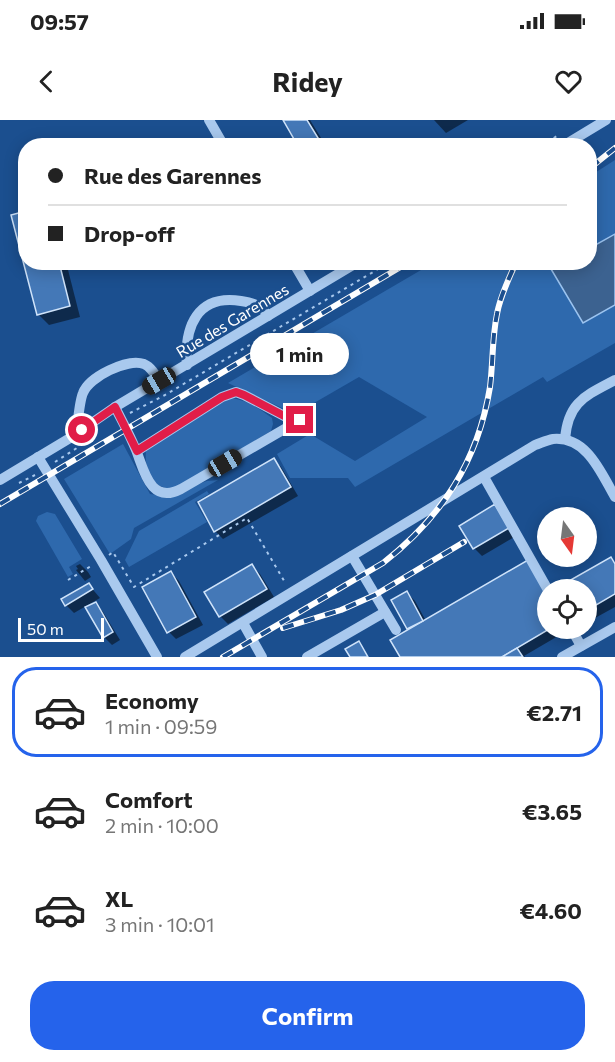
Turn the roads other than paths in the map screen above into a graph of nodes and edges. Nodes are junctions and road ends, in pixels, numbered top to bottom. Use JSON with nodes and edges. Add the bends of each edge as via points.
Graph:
{"nodes":[{"id":1,"x":209,"y":120,"type":"edge"},
{"id":2,"x":606,"y":120,"type":"edge"},
{"id":3,"x":219,"y":138,"type":"edge"},
{"id":4,"x":576,"y":138,"type":"edge"},
{"id":5,"x":298,"y":270,"type":"edge"},
{"id":6,"x":345,"y":270,"type":"edge"},
{"id":7,"x":310,"y":291,"type":"junction"},
{"id":8,"x":268,"y":316,"type":"junction"},
{"id":9,"x":187,"y":365,"type":"junction"},
{"id":10,"x":615,"y":380,"type":"edge"},
{"id":11,"x":159,"y":381,"type":"junction"},
{"id":12,"x":115,"y":407,"type":"junction"},
{"id":13,"x":277,"y":413,"type":"junction"},
{"id":14,"x":277,"y":433,"type":"junction"},
{"id":15,"x":76,"y":435,"type":"junction"},
{"id":16,"x":565,"y":439,"type":"junction"},
{"id":17,"x":137,"y":451,"type":"junction"},
{"id":18,"x":38,"y":457,"type":"junction"},
{"id":19,"x":225,"y":463,"type":"junction"},
{"id":20,"x":232,"y":473,"type":"dead end"},
{"id":21,"x":484,"y":477,"type":"junction"},
{"id":22,"x":0,"y":480,"type":"edge"},
{"id":23,"x":615,"y":497,"type":"edge"},
{"id":24,"x":352,"y":556,"type":"junction"},
{"id":25,"x":542,"y":579,"type":"edge"},
{"id":26,"x":385,"y":612,"type":"junction"},
{"id":27,"x":243,"y":623,"type":"junction"},
{"id":28,"x":615,"y":627,"type":"edge"},
{"id":29,"x":396,"y":630,"type":"dead end"},
{"id":30,"x":577,"y":639,"type":"edge"},
{"id":31,"x":581,"y":646,"type":"junction"},
{"id":32,"x":157,"y":657,"type":"edge"},
{"id":33,"x":185,"y":657,"type":"edge"},
{"id":34,"x":262,"y":657,"type":"edge"},
{"id":35,"x":307,"y":657,"type":"edge"},
{"id":36,"x":562,"y":657,"type":"edge"}],
"edges":[{"from":1,"to":3,"type":"street"},
{"from":2,"to":4,"type":"street"},
{"from":5,"to":7,"type":"street"},
{"from":6,"to":7,"type":"street","name":"Rue des Garennes"},
{"from":7,"to":8,"type":"street","name":"Rue des Garennes"},
{"from":8,"to":9,"type":"street","name":"Rue des Garennes"},
{"from":8,"to":9,"type":"street","via":[[262,307],[244,301],[228,299],[209,304],[197,314],[189,330]]},
{"from":9,"to":11,"type":"street","name":"Rue des Garennes"},
{"from":10,"to":16,"type":"street","via":[[587,394],[574,408]]},
{"from":11,"to":12,"type":"street","name":"Rue des Garennes"},
{"from":11,"to":15,"type":"street","via":[[144,364],[107,371],[83,392]]},
{"from":12,"to":15,"type":"street","name":"Rue des Garennes"},
{"from":12,"to":17,"type":"street"},
{"from":13,"to":14,"type":"street"},
{"from":13,"to":14,"type":"street","via":[[300,420]]},
{"from":13,"to":17,"type":"street","via":[[236,392]]},
{"from":14,"to":19,"type":"street"},
{"from":15,"to":18,"type":"street","name":"Rue des Garennes"},
{"from":16,"to":21,"type":"street","via":[[535,445]]},
{"from":16,"to":23,"type":"street","via":[[592,457]]},
{"from":17,"to":19,"type":"street","via":[[151,486],[164,493],[173,493]]},
{"from":18,"to":22,"type":"street","name":"Rue des Garennes"},
{"from":18,"to":32,"type":"street"},
{"from":19,"to":20,"type":"street"},
{"from":21,"to":24,"type":"street"},
{"from":21,"to":25,"type":"street"},
{"from":24,"to":26,"type":"street"},
{"from":24,"to":27,"type":"street"},
{"from":26,"to":29,"type":"street"},
{"from":26,"to":35,"type":"street"},
{"from":27,"to":33,"type":"street"},
{"from":27,"to":34,"type":"street"},
{"from":28,"to":31,"type":"street"},
{"from":30,"to":31,"type":"street"},
{"from":31,"to":36,"type":"street"}]}
